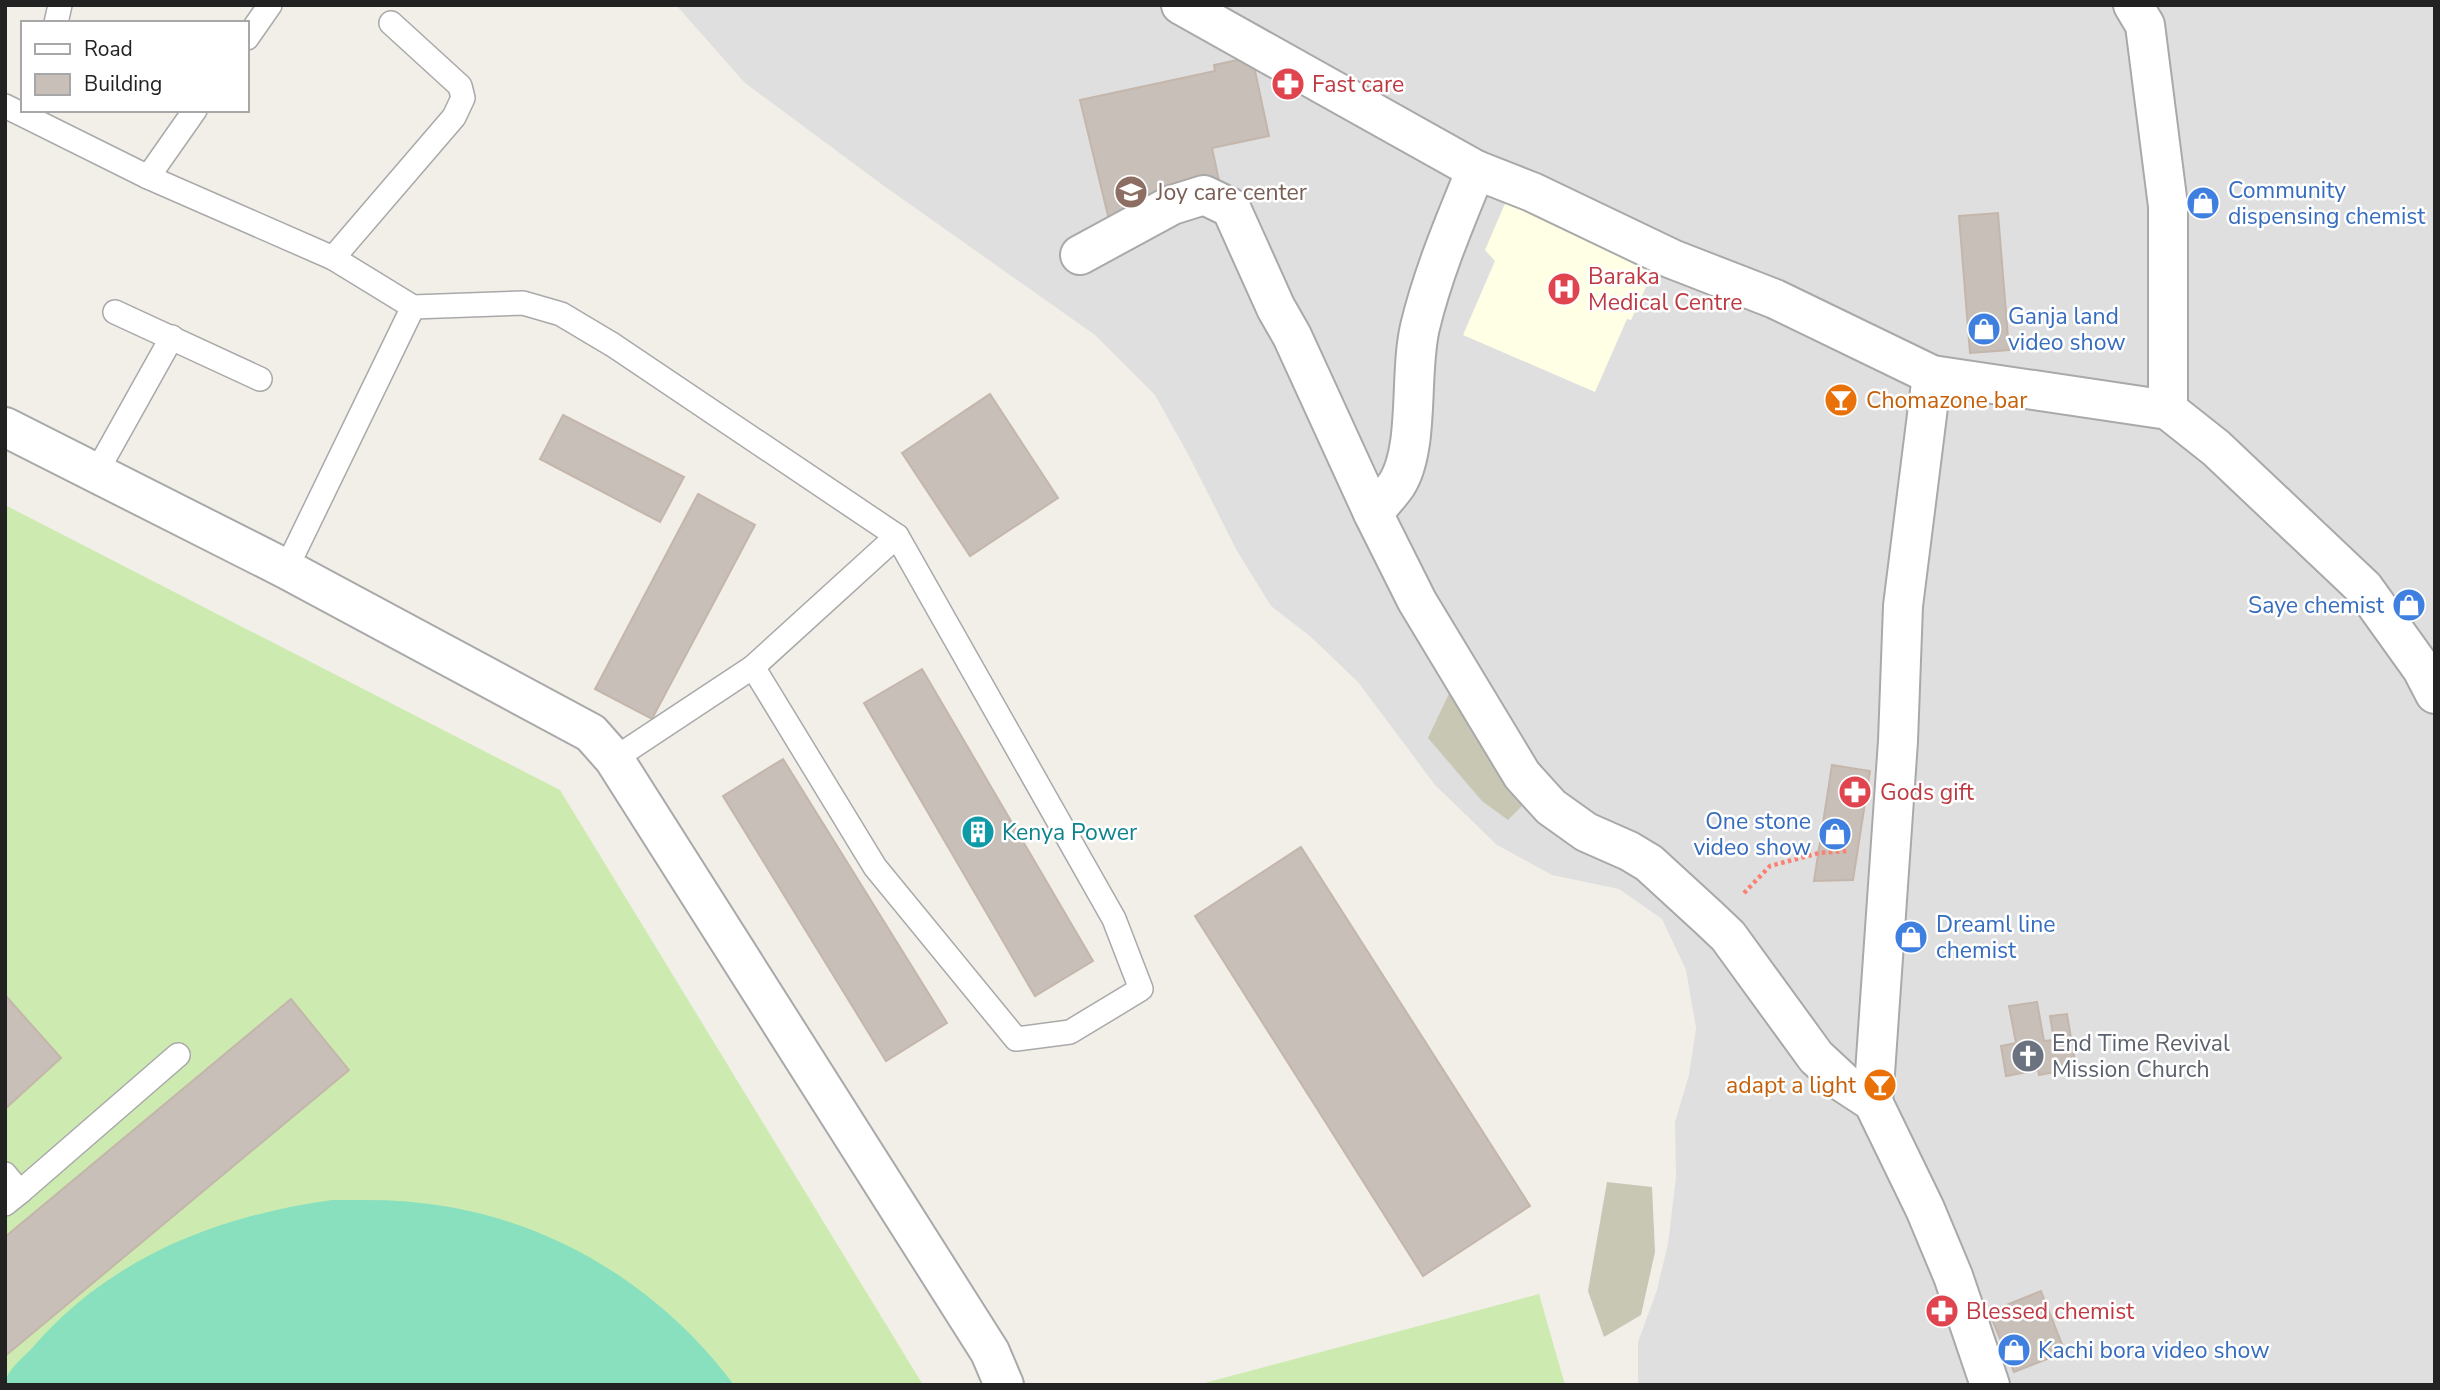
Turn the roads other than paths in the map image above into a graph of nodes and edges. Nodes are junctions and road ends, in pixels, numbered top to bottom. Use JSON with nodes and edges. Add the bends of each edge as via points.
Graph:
{"nodes":[{"id":1,"x":270,"y":5,"type":"edge"},
{"id":2,"x":1181,"y":5,"type":"edge"},
{"id":3,"x":2133,"y":5,"type":"edge"},
{"id":4,"x":391,"y":23,"type":"dead end"},
{"id":5,"x":248,"y":37,"type":"edge"},
{"id":6,"x":194,"y":112,"type":"edge"},
{"id":7,"x":29,"y":113,"type":"edge"},
{"id":8,"x":1476,"y":170,"type":"junction"},
{"id":9,"x":148,"y":177,"type":"junction"},
{"id":10,"x":1080,"y":255,"type":"dead end"},
{"id":11,"x":333,"y":258,"type":"junction"},
{"id":12,"x":413,"y":307,"type":"junction"},
{"id":13,"x":115,"y":312,"type":"dead end"},
{"id":14,"x":172,"y":337,"type":"junction"},
{"id":15,"x":1932,"y":375,"type":"junction"},
{"id":16,"x":260,"y":379,"type":"dead end"},
{"id":17,"x":2168,"y":410,"type":"junction"},
{"id":18,"x":5,"y":427,"type":"edge"},
{"id":19,"x":96,"y":473,"type":"junction"},
{"id":20,"x":1373,"y":513,"type":"junction"},
{"id":21,"x":897,"y":536,"type":"junction"},
{"id":22,"x":286,"y":569,"type":"junction"},
{"id":23,"x":753,"y":667,"type":"junction"},
{"id":24,"x":2435,"y":694,"type":"edge"},
{"id":25,"x":614,"y":759,"type":"junction"},
{"id":26,"x":178,"y":1055,"type":"dead end"},
{"id":27,"x":1873,"y":1102,"type":"junction"},
{"id":28,"x":10,"y":1190,"type":"edge"},
{"id":29,"x":1004,"y":1385,"type":"edge"},
{"id":30,"x":1990,"y":1385,"type":"edge"}],
"edges":[{"from":1,"to":5,"type":"lane"},
{"from":2,"to":8,"type":"street"},
{"from":3,"to":17,"type":"street","via":[[2145,25],[2168,206]]},
{"from":4,"to":11,"type":"lane","via":[[460,86],[463,98],[454,117]]},
{"from":6,"to":9,"type":"lane"},
{"from":7,"to":9,"type":"lane"},
{"from":8,"to":15,"type":"street","via":[[1672,259],[1775,299]]},
{"from":8,"to":20,"type":"street","via":[[1445,246],[1420,327],[1409,453],[1398,483]]},
{"from":9,"to":11,"type":"lane"},
{"from":10,"to":20,"type":"street","via":[[1172,205],[1204,195],[1231,208]]},
{"from":11,"to":12,"type":"lane"},
{"from":12,"to":21,"type":"lane","via":[[523,303],[561,314]]},
{"from":12,"to":22,"type":"lane"},
{"from":13,"to":14,"type":"lane"},
{"from":14,"to":16,"type":"lane"},
{"from":14,"to":19,"type":"lane"},
{"from":15,"to":17,"type":"street"},
{"from":15,"to":27,"type":"street","via":[[1903,606]]},
{"from":17,"to":24,"type":"street","via":[[2216,448],[2364,588]]},
{"from":18,"to":19,"type":"street"},
{"from":19,"to":22,"type":"street"},
{"from":20,"to":27,"type":"street","via":[[1437,637],[1516,766],[1542,799],[1586,832],[1649,863],[1728,936],[1816,1057]]},
{"from":21,"to":23,"type":"lane"},
{"from":21,"to":23,"type":"lane","via":[[1114,919],[1141,989],[1070,1032],[1016,1039],[875,867]]},
{"from":22,"to":25,"type":"street","via":[[591,733]]},
{"from":23,"to":25,"type":"lane"},
{"from":25,"to":29,"type":"street","via":[[990,1352]]},
{"from":26,"to":28,"type":"lane"},
{"from":27,"to":30,"type":"street","via":[[1953,1276]]}]}
